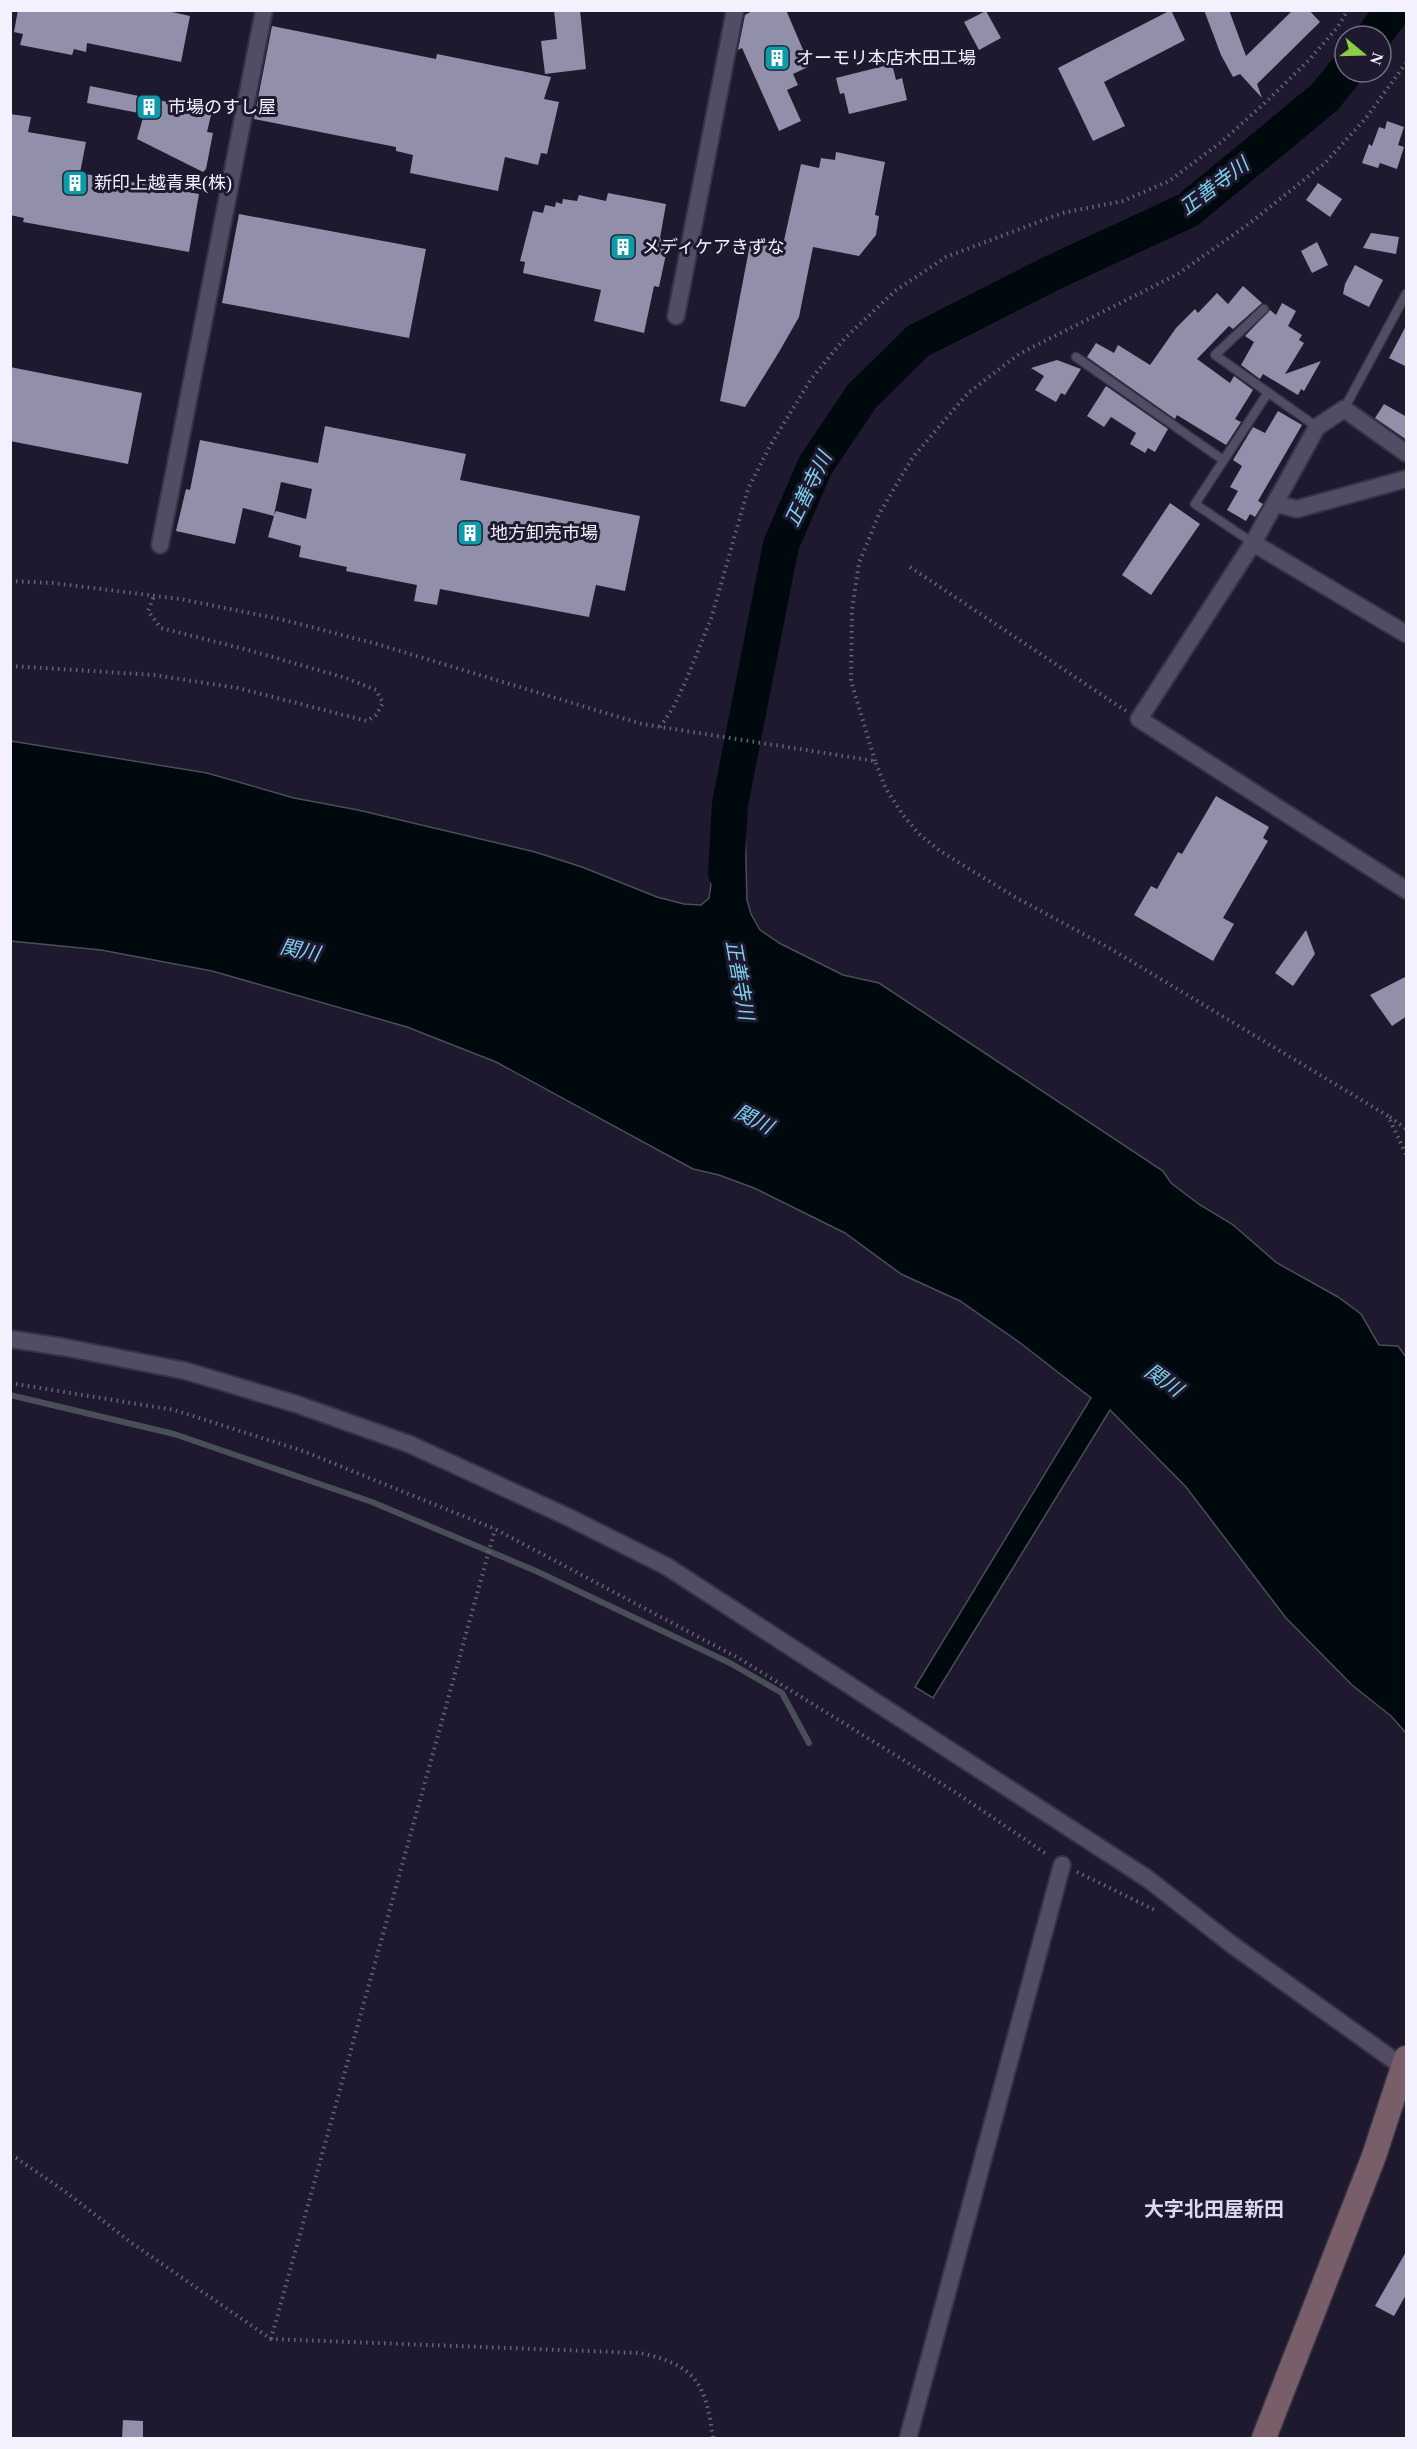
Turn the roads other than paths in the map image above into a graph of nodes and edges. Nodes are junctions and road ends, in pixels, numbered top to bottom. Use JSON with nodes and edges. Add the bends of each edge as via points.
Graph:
{"nodes":[{"id":1,"x":264,"y":10,"type":"edge"},
{"id":2,"x":735,"y":10,"type":"edge"},
{"id":3,"x":1407,"y":294,"type":"edge"},
{"id":4,"x":1264,"y":309,"type":"dead end"},
{"id":5,"x":676,"y":316,"type":"dead end"},
{"id":6,"x":1076,"y":357,"type":"dead end"},
{"id":7,"x":1267,"y":394,"type":"junction"},
{"id":8,"x":1344,"y":409,"type":"junction"},
{"id":9,"x":1317,"y":427,"type":"junction"},
{"id":10,"x":1407,"y":453,"type":"edge"},
{"id":11,"x":1223,"y":460,"type":"junction"},
{"id":12,"x":1407,"y":479,"type":"edge"},
{"id":13,"x":1276,"y":504,"type":"junction"},
{"id":14,"x":1252,"y":543,"type":"junction"},
{"id":15,"x":160,"y":545,"type":"dead end"},
{"id":16,"x":1407,"y":633,"type":"edge"},
{"id":17,"x":1407,"y":890,"type":"edge"},
{"id":18,"x":10,"y":1339,"type":"edge"},
{"id":19,"x":1062,"y":1865,"type":"road end"},
{"id":20,"x":1406,"y":2065,"type":"edge"},
{"id":21,"x":908,"y":2439,"type":"edge"},
{"id":22,"x":1264,"y":2439,"type":"edge"}],
"edges":[{"from":1,"to":15,"type":"street"},
{"from":2,"to":5,"type":"street"},
{"from":3,"to":8,"type":"lane"},
{"from":4,"to":7,"type":"lane","via":[[1215,355]]},
{"from":6,"to":11,"type":"lane"},
{"from":7,"to":9,"type":"lane"},
{"from":7,"to":11,"type":"lane"},
{"from":8,"to":9,"type":"street"},
{"from":8,"to":10,"type":"street"},
{"from":9,"to":13,"type":"street"},
{"from":11,"to":14,"type":"lane","via":[[1195,504]]},
{"from":12,"to":13,"type":"street","via":[[1297,509]]},
{"from":13,"to":14,"type":"street"},
{"from":14,"to":16,"type":"street"},
{"from":14,"to":17,"type":"street","via":[[1139,719]]},
{"from":18,"to":20,"type":"street","via":[[186,1371],[296,1404],[409,1444],[666,1566],[1148,1879],[1231,1944]]},
{"from":19,"to":21,"type":"street"},
{"from":20,"to":22,"type":"street"}]}
